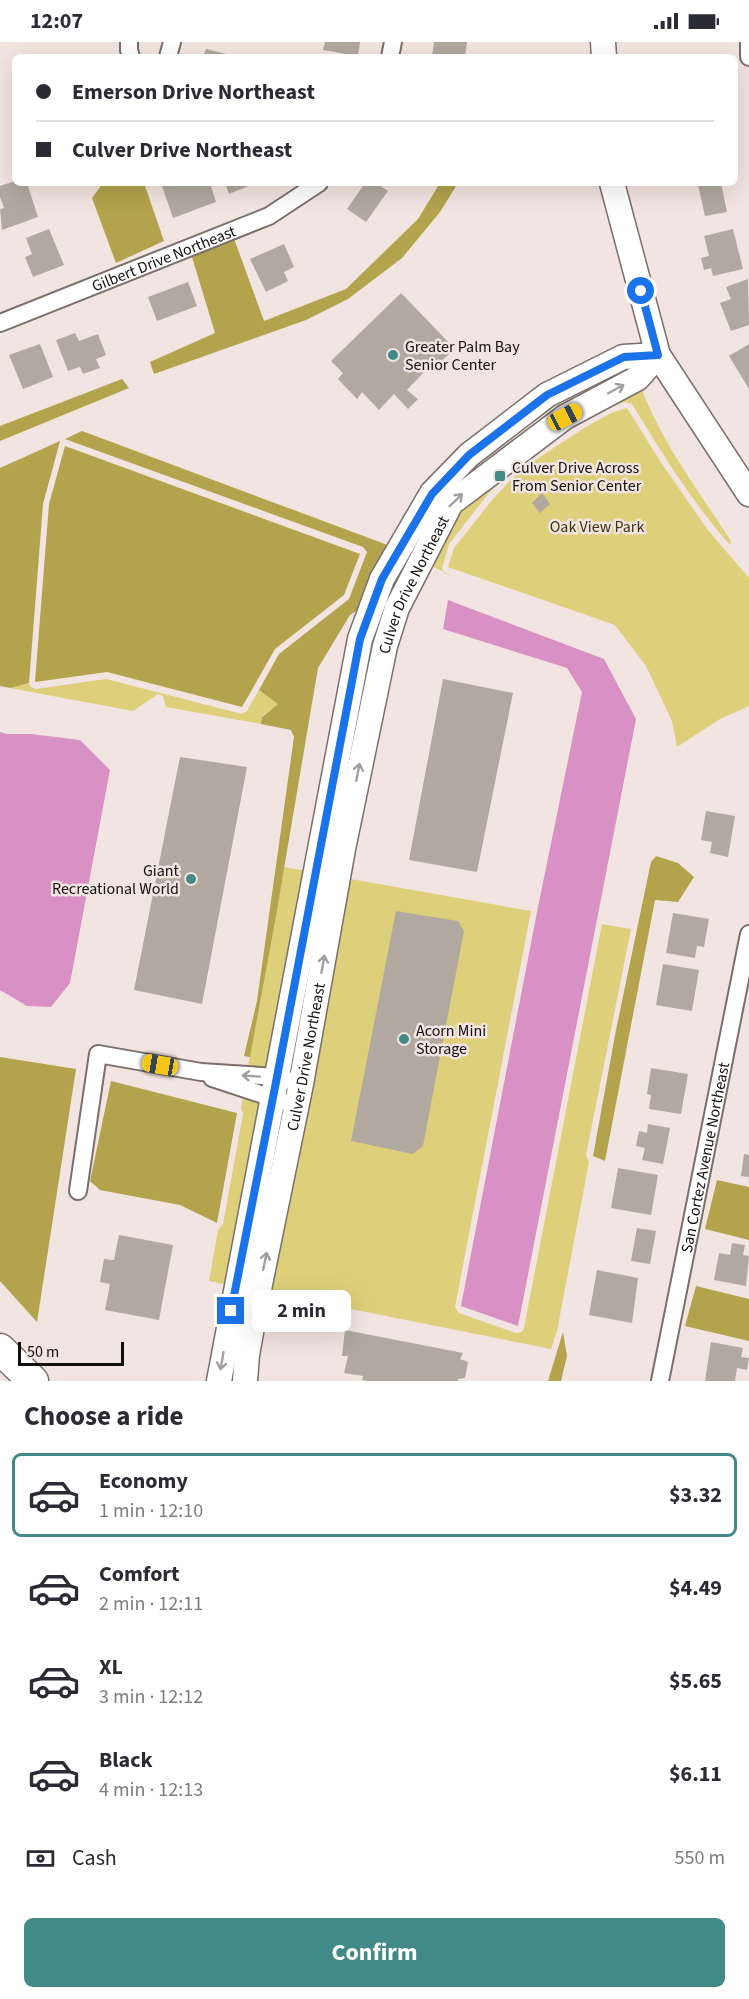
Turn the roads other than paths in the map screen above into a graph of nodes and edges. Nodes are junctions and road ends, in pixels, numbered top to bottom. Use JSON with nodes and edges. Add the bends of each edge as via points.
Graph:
{"nodes":[{"id":1,"x":743,"y":42,"type":"edge"},
{"id":2,"x":749,"y":43,"type":"edge"},
{"id":3,"x":749,"y":57,"type":"edge"},
{"id":4,"x":314,"y":186,"type":"edge"},
{"id":5,"x":613,"y":186,"type":"edge"},
{"id":6,"x":1,"y":321,"type":"edge"},
{"id":7,"x":658,"y":355,"type":"junction"},
{"id":8,"x":749,"y":494,"type":"edge"},
{"id":9,"x":749,"y":934,"type":"edge"},
{"id":10,"x":275,"y":1088,"type":"junction"},
{"id":11,"x":299,"y":1094,"type":"junction"},
{"id":12,"x":78,"y":1191,"type":"dead end"},
{"id":13,"x":0,"y":1349,"type":"edge"},
{"id":14,"x":33,"y":1381,"type":"edge"},
{"id":15,"x":219,"y":1381,"type":"edge"},
{"id":16,"x":245,"y":1381,"type":"edge"},
{"id":17,"x":660,"y":1381,"type":"edge"}],
"edges":[{"from":1,"to":2,"type":"street"},
{"from":2,"to":3,"type":"street"},
{"from":4,"to":6,"type":"street","name":"Gilbert Drive Northeast","via":[[269,216]]},
{"from":5,"to":7,"type":"street"},
{"from":7,"to":8,"type":"street"},
{"from":7,"to":10,"type":"street","name":"Culver Drive Northeast","via":[[624,357],[547,395],[469,455],[432,494],[382,579],[360,639]]},
{"from":11,"to":7,"type":"street","name":"Culver Drive Northeast","one_way":true,"via":[[362,748],[397,608],[451,503],[565,417],[638,378]]},
{"from":9,"to":17,"type":"street","name":"San Cortez Avenue Northeast"},
{"from":10,"to":11,"type":"street"},
{"from":10,"to":12,"type":"street","via":[[216,1081],[201,1072],[98,1054]]},
{"from":10,"to":15,"type":"street","name":"Culver Drive Northeast","one_way":true},
{"from":16,"to":11,"type":"street","name":"Culver Drive Northeast","one_way":true,"via":[[257,1299]]},
{"from":13,"to":14,"type":"highway"}]}
